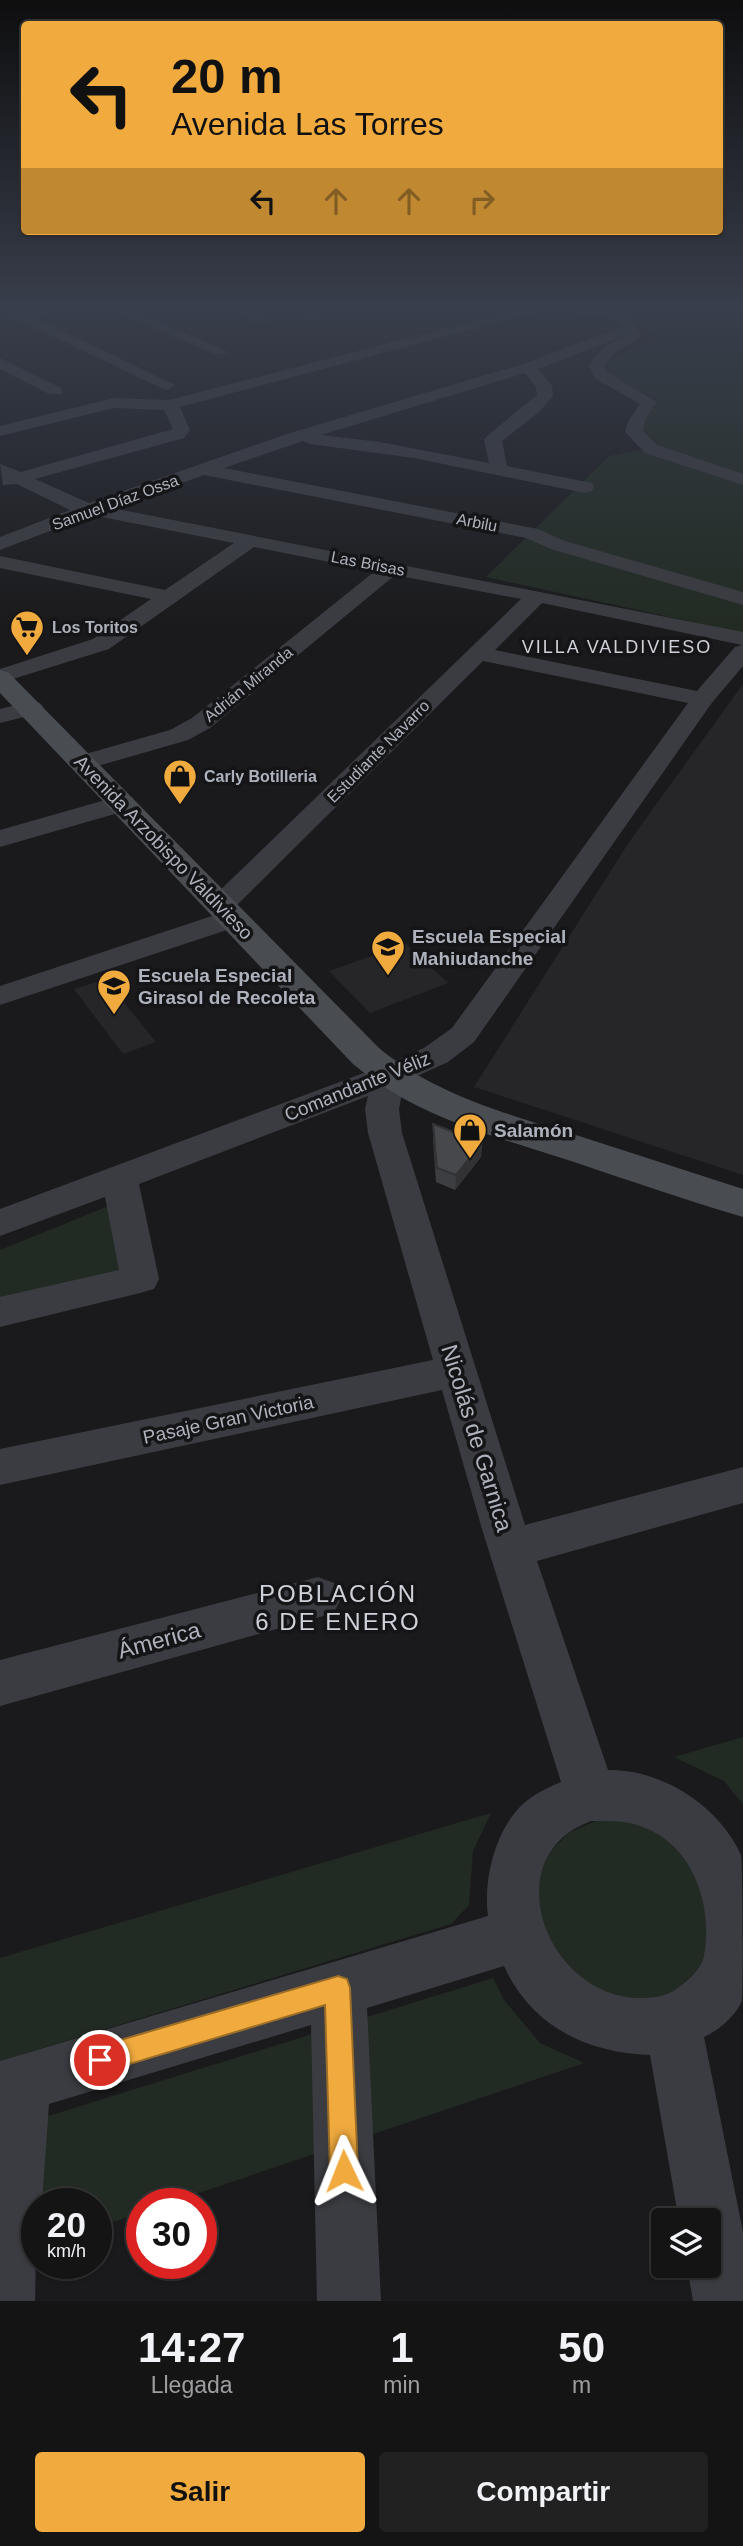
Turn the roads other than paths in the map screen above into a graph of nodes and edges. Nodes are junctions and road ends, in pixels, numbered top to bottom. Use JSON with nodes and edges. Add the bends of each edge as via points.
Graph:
{"nodes":[{"id":1,"x":80,"y":411,"type":"edge"},
{"id":2,"x":175,"y":411,"type":"edge"},
{"id":3,"x":381,"y":411,"type":"edge"},
{"id":4,"x":527,"y":411,"type":"edge"},
{"id":5,"x":643,"y":411,"type":"edge"},
{"id":6,"x":0,"y":431,"type":"edge"},
{"id":7,"x":293,"y":438,"type":"junction"},
{"id":8,"x":205,"y":470,"type":"junction"},
{"id":9,"x":499,"y":470,"type":"junction"},
{"id":10,"x":6,"y":477,"type":"edge"},
{"id":11,"x":743,"y":480,"type":"edge"},
{"id":12,"x":585,"y":487,"type":"dead end"},
{"id":13,"x":90,"y":509,"type":"junction"},
{"id":14,"x":251,"y":540,"type":"junction"},
{"id":15,"x":0,"y":544,"type":"edge"},
{"id":16,"x":0,"y":562,"type":"edge"},
{"id":17,"x":391,"y":567,"type":"junction"},
{"id":18,"x":537,"y":596,"type":"junction"},
{"id":19,"x":170,"y":597,"type":"junction"},
{"id":20,"x":743,"y":599,"type":"edge"},
{"id":21,"x":743,"y":639,"type":"edge"},
{"id":22,"x":743,"y":652,"type":"edge"},
{"id":23,"x":477,"y":653,"type":"junction"},
{"id":24,"x":0,"y":677,"type":"edge"},
{"id":25,"x":703,"y":699,"type":"junction"},
{"id":26,"x":16,"y":712,"type":"edge"},
{"id":27,"x":83,"y":762,"type":"junction"},
{"id":28,"x":123,"y":803,"type":"junction"},
{"id":29,"x":0,"y":839,"type":"edge"},
{"id":30,"x":226,"y":912,"type":"junction"},
{"id":31,"x":0,"y":996,"type":"edge"},
{"id":32,"x":389,"y":1076,"type":"junction"},
{"id":33,"x":119,"y":1176,"type":"junction"},
{"id":34,"x":743,"y":1203,"type":"edge"},
{"id":35,"x":0,"y":1223,"type":"edge"},
{"id":36,"x":0,"y":1312,"type":"edge"},
{"id":37,"x":456,"y":1371,"type":"junction"},
{"id":38,"x":0,"y":1467,"type":"edge"},
{"id":39,"x":743,"y":1485,"type":"edge"},
{"id":40,"x":511,"y":1549,"type":"junction"},
{"id":41,"x":317,"y":1598,"type":"dead end"},
{"id":42,"x":0,"y":1683,"type":"edge"},
{"id":43,"x":591,"y":1796,"type":"junction"},
{"id":44,"x":733,"y":1869,"type":"edge"},
{"id":45,"x":517,"y":1935,"type":"junction"},
{"id":46,"x":338,"y":1988,"type":"junction"},
{"id":47,"x":673,"y":2024,"type":"junction"},
{"id":48,"x":10,"y":2086,"type":"edge"},
{"id":49,"x":3,"y":2301,"type":"edge"},
{"id":50,"x":349,"y":2301,"type":"edge"},
{"id":51,"x":725,"y":2301,"type":"edge"}],
"edges":[{"from":1,"to":6,"type":"street"},
{"from":2,"to":10,"type":"street","via":[[182,430],[178,434]]},
{"from":3,"to":7,"type":"street","name":"Samuel Díaz Ossa"},
{"from":4,"to":9,"type":"street","via":[[501,428],[493,440]]},
{"from":5,"to":11,"type":"street","via":[[634,432],[651,449]]},
{"from":7,"to":8,"type":"street","name":"Samuel Díaz Ossa"},
{"from":7,"to":9,"type":"street","via":[[401,449]]},
{"from":8,"to":13,"type":"street","name":"Samuel Díaz Ossa"},
{"from":8,"to":20,"type":"street","name":"Arbilu","via":[[531,533]]},
{"from":9,"to":12,"type":"street"},
{"from":10,"to":13,"type":"street","name":"Las Brisas"},
{"from":13,"to":14,"type":"street","name":"Las Brisas"},
{"from":13,"to":15,"type":"street","name":"Samuel Díaz Ossa"},
{"from":14,"to":17,"type":"street","name":"Las Brisas"},
{"from":14,"to":19,"type":"street"},
{"from":16,"to":19,"type":"street"},
{"from":17,"to":18,"type":"street","name":"Las Brisas"},
{"from":17,"to":27,"type":"street","name":"Adrián Miranda","via":[[201,723],[178,735]]},
{"from":18,"to":21,"type":"street","name":"Las Brisas"},
{"from":18,"to":23,"type":"street","name":"Estudiante Navarro"},
{"from":19,"to":24,"type":"street","via":[[101,644]]},
{"from":22,"to":25,"type":"street","name":"Comandante Véliz"},
{"from":23,"to":25,"type":"street"},
{"from":23,"to":30,"type":"street","name":"Estudiante Navarro"},
{"from":24,"to":26,"type":"street","name":"Avenida Arzobispo Valdivieso"},
{"from":25,"to":32,"type":"street","name":"Comandante Véliz","via":[[463,1035],[436,1055]]},
{"from":26,"to":27,"type":"street","name":"Avenida Arzobispo Valdivieso"},
{"from":27,"to":28,"type":"street","name":"Avenida Arzobispo Valdivieso"},
{"from":28,"to":29,"type":"street"},
{"from":28,"to":30,"type":"street","name":"Avenida Arzobispo Valdivieso"},
{"from":30,"to":31,"type":"street","name":"Estudiante Navarro"},
{"from":30,"to":32,"type":"street","name":"Avenida Arzobispo Valdivieso"},
{"from":32,"to":33,"type":"street","name":"Comandante Véliz"},
{"from":32,"to":34,"type":"street","name":"Avenida Arzobispo Valdivieso","via":[[449,1107]]},
{"from":32,"to":37,"type":"street","name":"Nicolás de Garnica","via":[[382,1109],[384,1133]]},
{"from":33,"to":35,"type":"street","name":"Comandante Véliz"},
{"from":33,"to":36,"type":"street","via":[[140,1279]]},
{"from":37,"to":38,"type":"street","name":"Pasaje Gran Victoria"},
{"from":37,"to":40,"type":"street","name":"Nicolás de Garnica"},
{"from":39,"to":40,"type":"street"},
{"from":40,"to":43,"type":"street","name":"Nicolás de Garnica"},
{"from":41,"to":42,"type":"street","name":"Ámerica"},
{"from":43,"to":44,"type":"street","via":[[652,1803],[681,1819]]},
{"from":43,"to":45,"type":"street","via":[[565,1805],[542,1822],[525,1844],[512,1903]]},
{"from":44,"to":47,"type":"street","via":[[736,1932],[731,1962],[718,1988],[698,2010]]},
{"from":45,"to":46,"type":"street"},
{"from":45,"to":47,"type":"street","via":[[534,1971],[562,2001],[597,2022],[636,2029]]},
{"from":46,"to":48,"type":"street"},
{"from":46,"to":50,"type":"street"},
{"from":47,"to":51,"type":"street"},
{"from":48,"to":49,"type":"street"}]}
